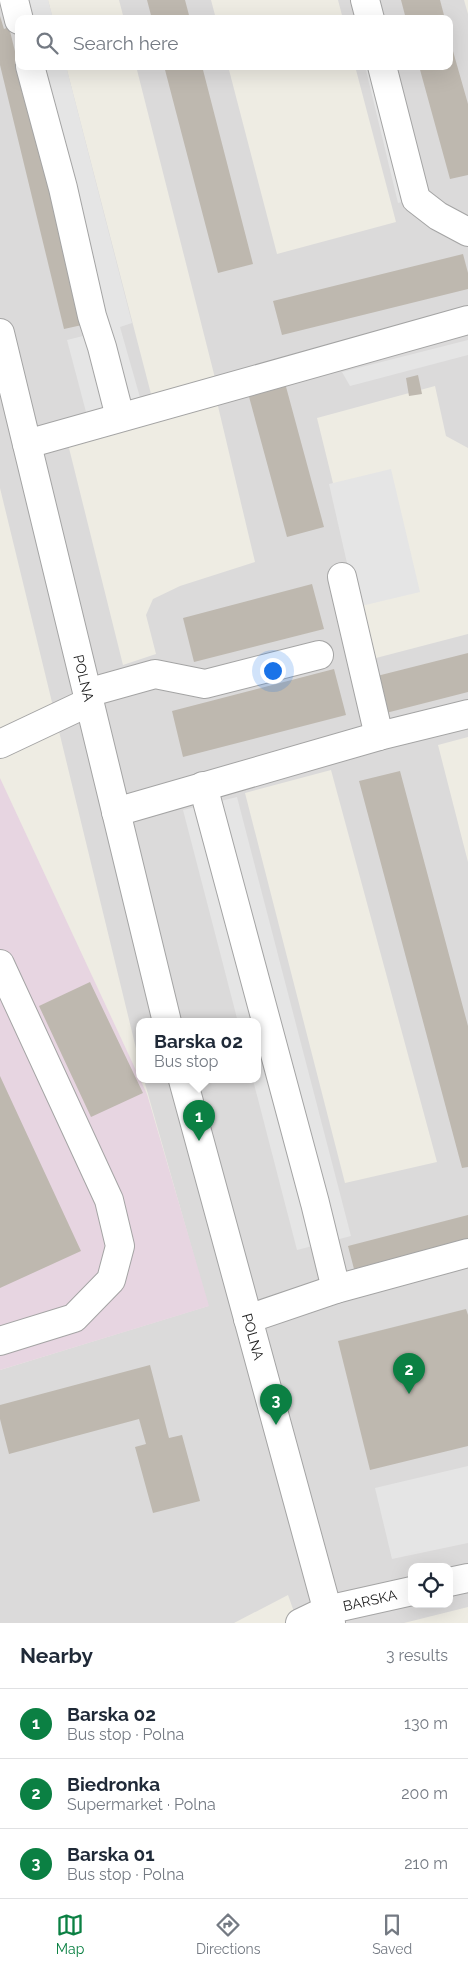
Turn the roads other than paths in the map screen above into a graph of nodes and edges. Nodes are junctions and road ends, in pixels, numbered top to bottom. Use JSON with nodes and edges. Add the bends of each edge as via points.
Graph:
{"nodes":[{"id":1,"x":14,"y":0,"type":"edge"},
{"id":2,"x":365,"y":0,"type":"edge"},
{"id":3,"x":18,"y":15,"type":"edge"},
{"id":4,"x":369,"y":15,"type":"edge"},
{"id":5,"x":31,"y":70,"type":"edge"},
{"id":6,"x":383,"y":70,"type":"edge"},
{"id":7,"x":468,"y":232,"type":"edge"},
{"id":8,"x":468,"y":320,"type":"edge"},
{"id":9,"x":0,"y":333,"type":"edge"},
{"id":10,"x":120,"y":417,"type":"junction"},
{"id":11,"x":27,"y":444,"type":"junction"},
{"id":12,"x":342,"y":577,"type":"dead end"},
{"id":13,"x":320,"y":655,"type":"dead end"},
{"id":14,"x":88,"y":697,"type":"junction"},
{"id":15,"x":468,"y":714,"type":"edge"},
{"id":16,"x":379,"y":736,"type":"junction"},
{"id":17,"x":0,"y":744,"type":"edge"},
{"id":18,"x":203,"y":786,"type":"junction"},
{"id":19,"x":116,"y":812,"type":"junction"},
{"id":20,"x":0,"y":964,"type":"edge"},
{"id":21,"x":166,"y":1018,"type":"edge"},
{"id":22,"x":184,"y":1083,"type":"edge"},
{"id":23,"x":468,"y":1253,"type":"edge"},
{"id":24,"x":336,"y":1289,"type":"junction"},
{"id":25,"x":248,"y":1319,"type":"junction"},
{"id":26,"x":0,"y":1341,"type":"edge"},
{"id":27,"x":468,"y":1578,"type":"edge"},
{"id":28,"x":453,"y":1581,"type":"edge"},
{"id":29,"x":408,"y":1591,"type":"edge"},
{"id":30,"x":329,"y":1617,"type":"edge"},
{"id":31,"x":300,"y":1623,"type":"edge"}],
"edges":[{"from":1,"to":3,"type":"street"},
{"from":2,"to":4,"type":"street"},
{"from":5,"to":10,"type":"street"},
{"from":6,"to":7,"type":"street","via":[[416,199],[438,216]]},
{"from":8,"to":10,"type":"street"},
{"from":9,"to":11,"type":"street","name":"POLNA"},
{"from":10,"to":11,"type":"street"},
{"from":11,"to":14,"type":"street","name":"POLNA"},
{"from":12,"to":16,"type":"street"},
{"from":13,"to":14,"type":"street","via":[[205,684],[155,674]]},
{"from":14,"to":17,"type":"street"},
{"from":14,"to":19,"type":"street","name":"POLNA"},
{"from":15,"to":16,"type":"street"},
{"from":16,"to":18,"type":"street"},
{"from":18,"to":19,"type":"street"},
{"from":18,"to":24,"type":"street"},
{"from":19,"to":21,"type":"street","name":"POLNA"},
{"from":20,"to":26,"type":"street","via":[[109,1200],[120,1246],[112,1280],[74,1318]]},
{"from":22,"to":25,"type":"street","name":"POLNA"},
{"from":23,"to":24,"type":"street"},
{"from":24,"to":25,"type":"street"},
{"from":25,"to":30,"type":"street","name":"POLNA"},
{"from":27,"to":28,"type":"street"},
{"from":29,"to":30,"type":"street","name":"BARSKA"},
{"from":30,"to":31,"type":"street","name":"BARSKA"}]}
